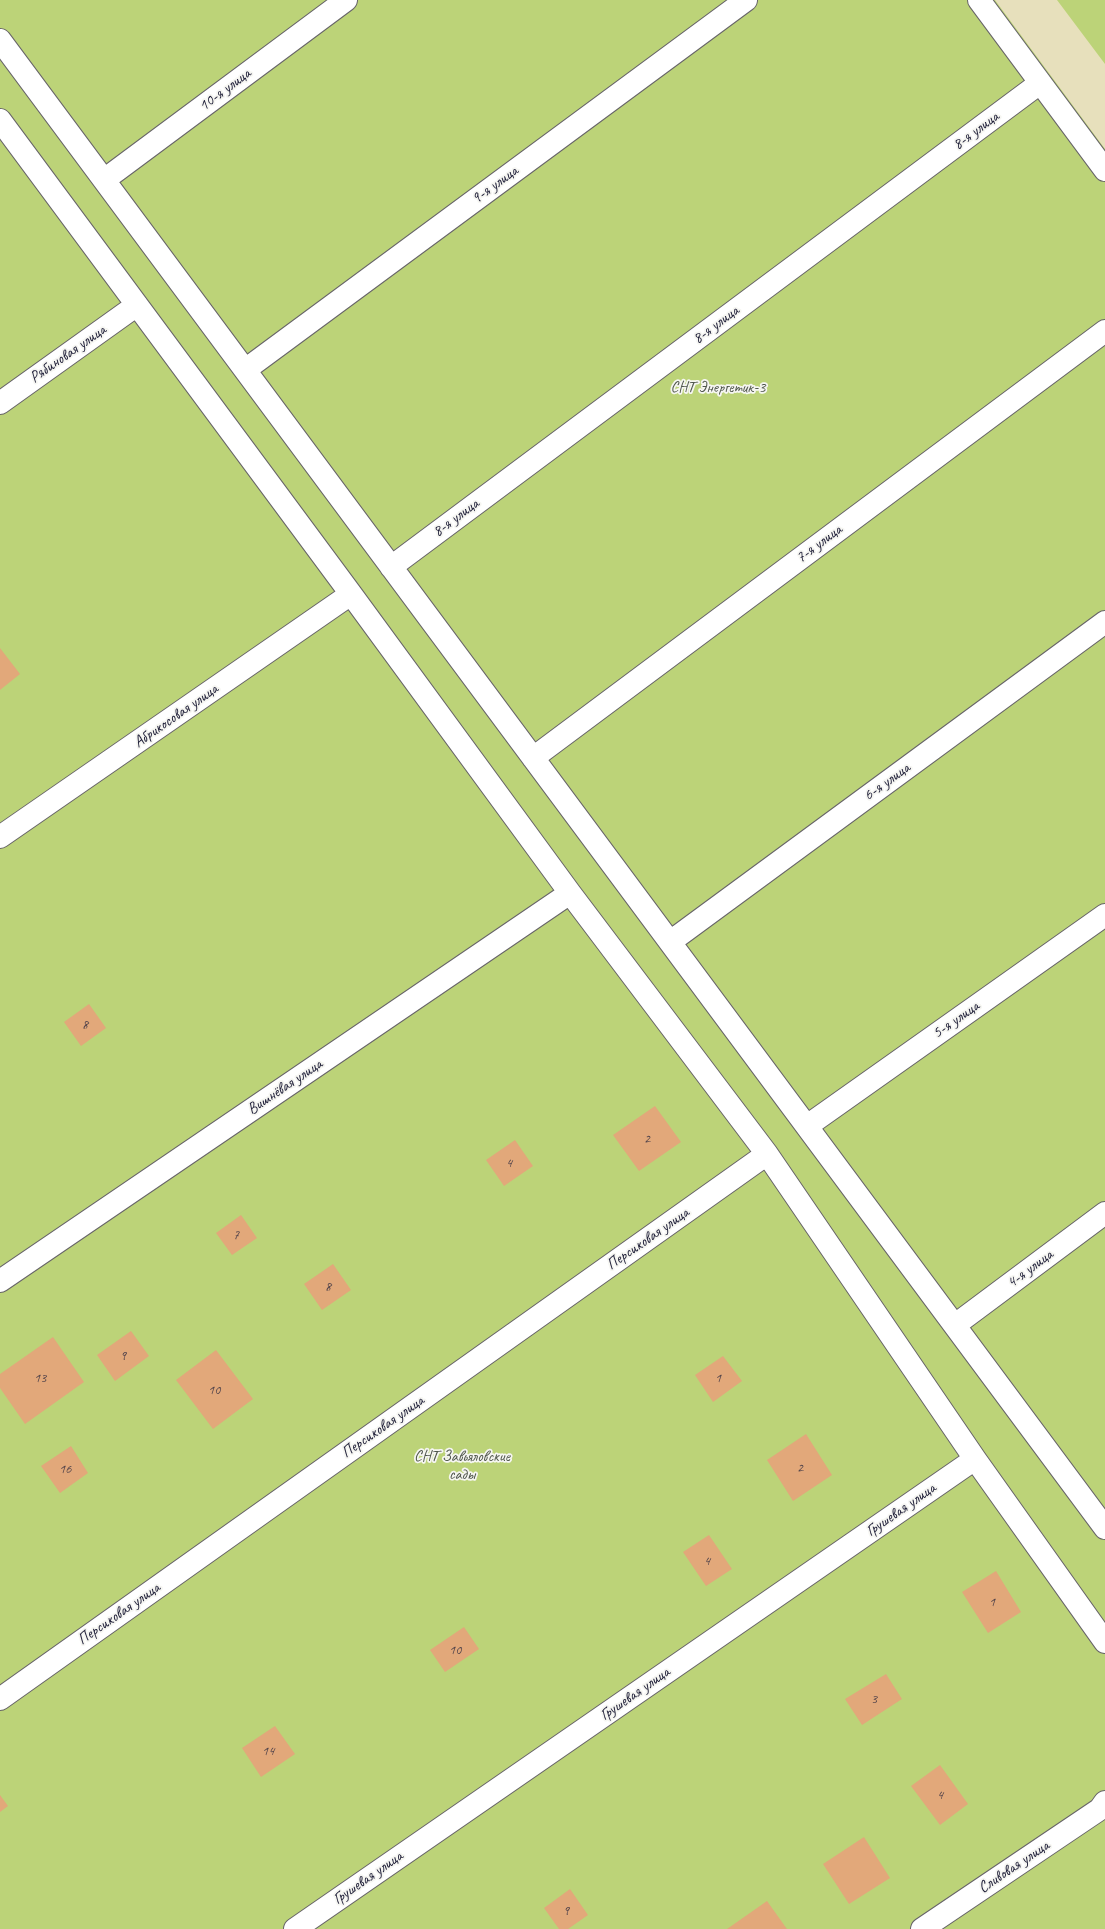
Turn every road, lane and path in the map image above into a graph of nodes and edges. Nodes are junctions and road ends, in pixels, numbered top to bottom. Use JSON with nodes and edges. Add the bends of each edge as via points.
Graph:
{"nodes":[{"id":1,"x":346,"y":0,"type":"edge"},
{"id":2,"x":746,"y":0,"type":"edge"},
{"id":3,"x":979,"y":0,"type":"edge"},
{"id":4,"x":0,"y":40,"type":"edge"},
{"id":5,"x":1040,"y":82,"type":"junction"},
{"id":6,"x":0,"y":120,"type":"edge"},
{"id":7,"x":1105,"y":170,"type":"edge"},
{"id":8,"x":104,"y":180,"type":"junction"},
{"id":9,"x":137,"y":305,"type":"junction"},
{"id":10,"x":1105,"y":331,"type":"edge"},
{"id":11,"x":245,"y":370,"type":"junction"},
{"id":12,"x":0,"y":403,"type":"edge"},
{"id":13,"x":391,"y":567,"type":"junction"},
{"id":14,"x":352,"y":594,"type":"junction"},
{"id":15,"x":1105,"y":622,"type":"edge"},
{"id":16,"x":533,"y":758,"type":"junction"},
{"id":17,"x":0,"y":837,"type":"edge"},
{"id":18,"x":570,"y":894,"type":"junction"},
{"id":19,"x":1105,"y":915,"type":"edge"},
{"id":20,"x":670,"y":942,"type":"junction"},
{"id":21,"x":807,"y":1126,"type":"junction"},
{"id":22,"x":767,"y":1154,"type":"junction"},
{"id":23,"x":1105,"y":1213,"type":"edge"},
{"id":24,"x":0,"y":1281,"type":"edge"},
{"id":25,"x":955,"y":1325,"type":"junction"},
{"id":26,"x":975,"y":1459,"type":"junction"},
{"id":27,"x":1102,"y":1517,"type":"edge"},
{"id":28,"x":1105,"y":1642,"type":"edge"},
{"id":29,"x":0,"y":1699,"type":"edge"},
{"id":30,"x":1105,"y":1802,"type":"edge"},
{"id":31,"x":295,"y":1929,"type":"edge"},
{"id":32,"x":922,"y":1929,"type":"edge"}],
"edges":[{"from":1,"to":8,"type":"street","name":"10-я улица"},
{"from":2,"to":11,"type":"street","name":"9-я улица"},
{"from":3,"to":5,"type":"street"},
{"from":4,"to":8,"type":"street"},
{"from":5,"to":7,"type":"street"},
{"from":5,"to":13,"type":"street","name":"8-я улица"},
{"from":6,"to":9,"type":"street"},
{"from":8,"to":11,"type":"street"},
{"from":9,"to":12,"type":"street","name":"Рябиновая улица"},
{"from":9,"to":14,"type":"street"},
{"from":10,"to":16,"type":"street","name":"7-я улица"},
{"from":11,"to":13,"type":"street"},
{"from":13,"to":16,"type":"street"},
{"from":14,"to":17,"type":"street","name":"Абрикосовая улица"},
{"from":14,"to":18,"type":"street"},
{"from":15,"to":20,"type":"street","name":"6-я улица"},
{"from":16,"to":20,"type":"street"},
{"from":18,"to":22,"type":"street"},
{"from":18,"to":24,"type":"street","name":"Вишнёвая улица"},
{"from":19,"to":21,"type":"street","name":"5-я улица"},
{"from":20,"to":21,"type":"street"},
{"from":21,"to":25,"type":"street"},
{"from":22,"to":26,"type":"street"},
{"from":22,"to":29,"type":"street","name":"Персиковая улица"},
{"from":23,"to":25,"type":"street","name":"4-я улица"},
{"from":25,"to":27,"type":"street"},
{"from":26,"to":28,"type":"street"},
{"from":26,"to":31,"type":"street","name":"Грушевая улица"},
{"from":30,"to":32,"type":"street","name":"Сливовая улица","via":[[1100,1809]]}]}
